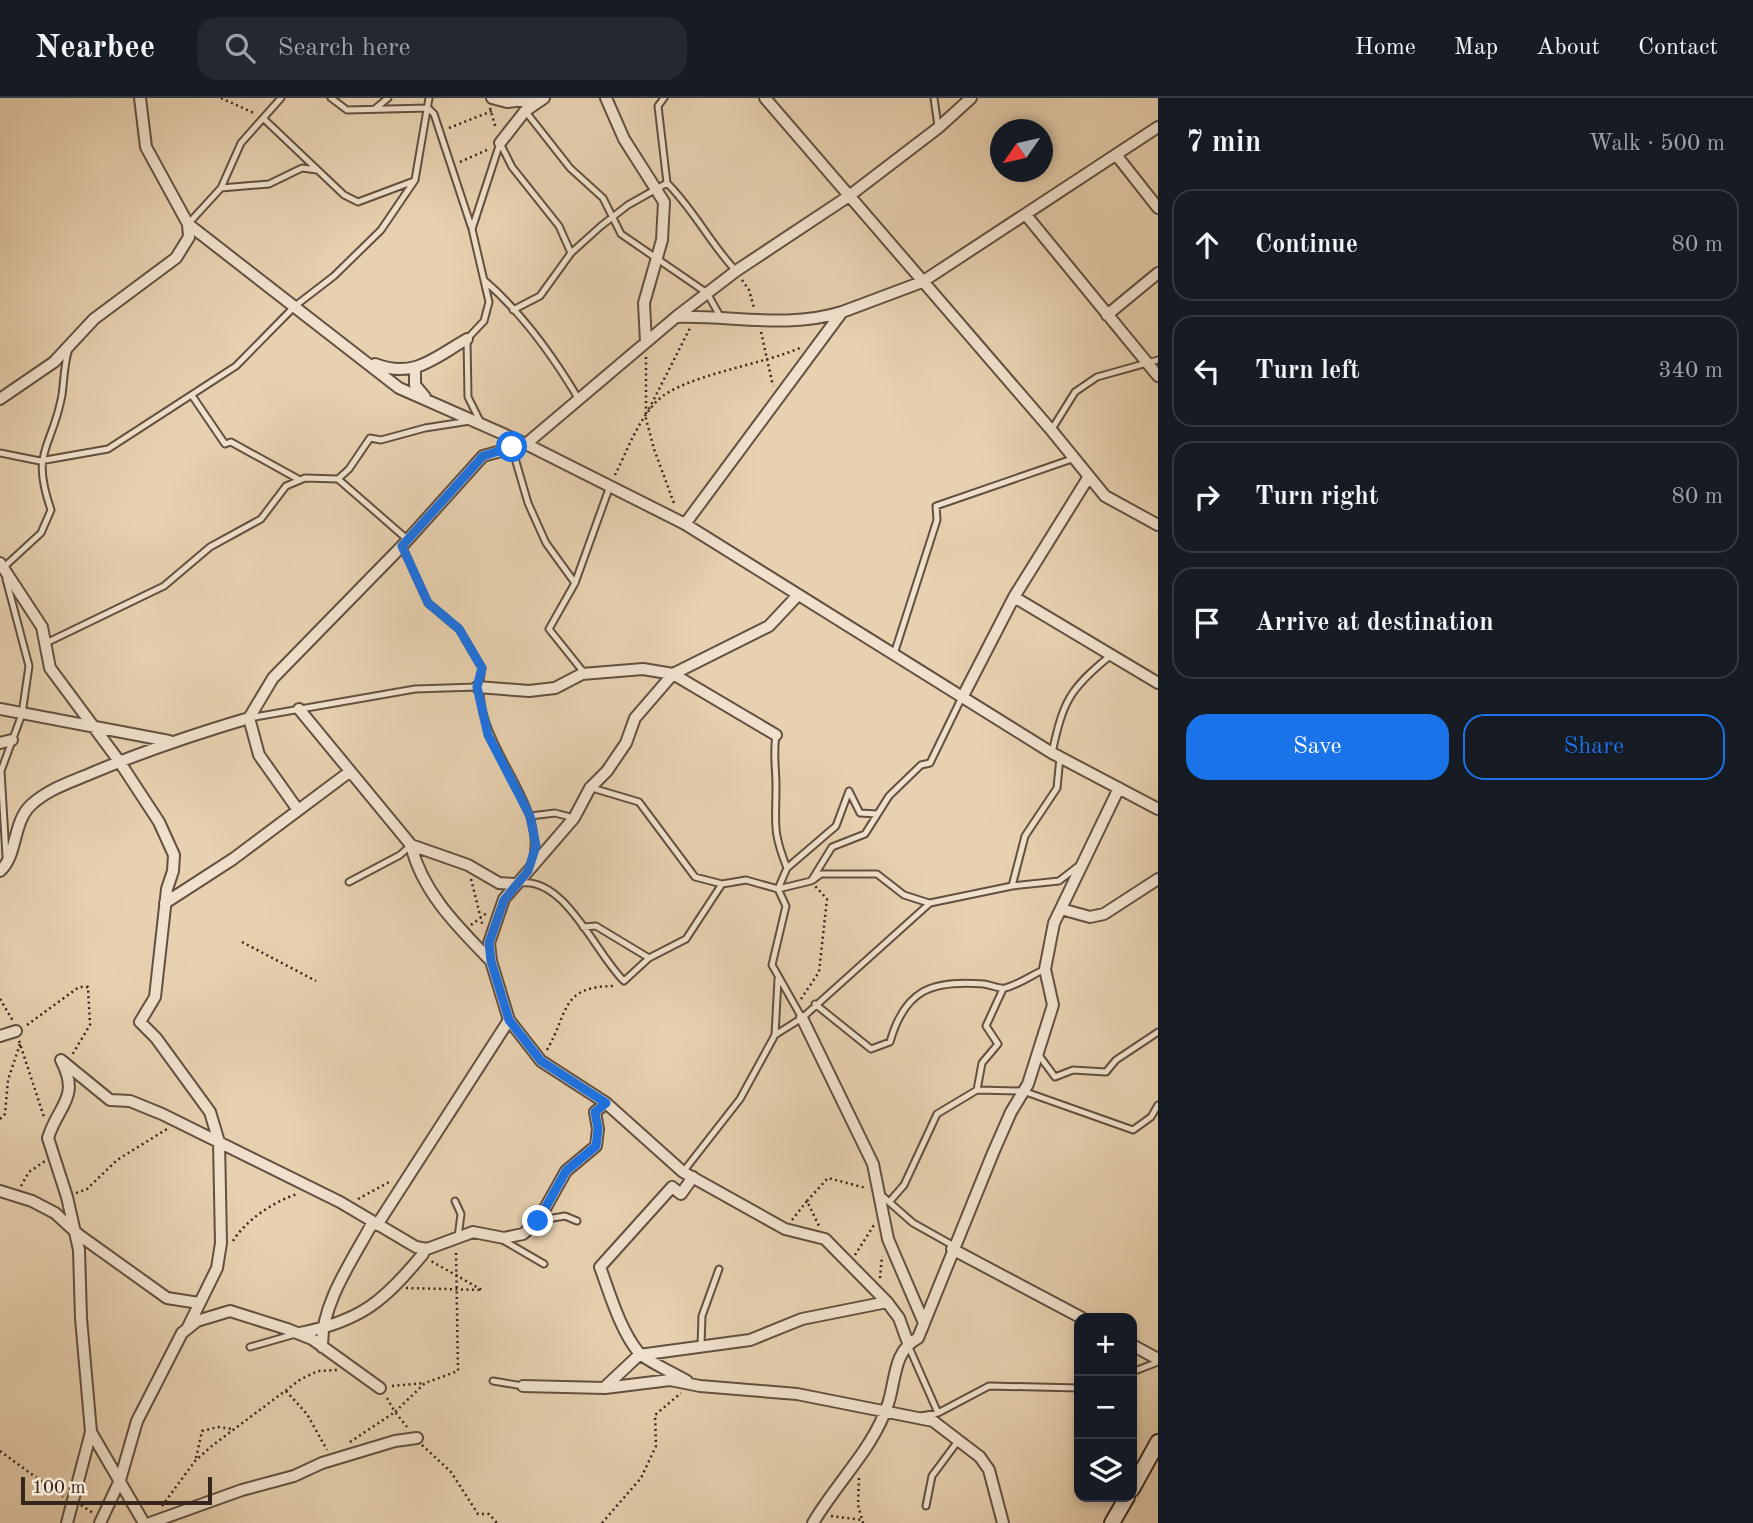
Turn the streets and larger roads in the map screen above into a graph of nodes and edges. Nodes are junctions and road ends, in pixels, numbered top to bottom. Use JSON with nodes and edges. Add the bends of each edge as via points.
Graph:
{"nodes":[{"id":1,"x":140,"y":98,"type":"edge"},
{"id":2,"x":490,"y":98,"type":"edge"},
{"id":3,"x":543,"y":98,"type":"edge"},
{"id":4,"x":606,"y":98,"type":"edge"},
{"id":5,"x":971,"y":98,"type":"edge"},
{"id":6,"x":768,"y":99,"type":"edge"},
{"id":7,"x":1158,"y":127,"type":"edge"},
{"id":8,"x":500,"y":143,"type":"road end"},
{"id":9,"x":1116,"y":156,"type":"junction"},
{"id":10,"x":849,"y":196,"type":"junction"},
{"id":11,"x":1158,"y":208,"type":"edge"},
{"id":12,"x":1026,"y":215,"type":"junction"},
{"id":13,"x":188,"y":224,"type":"junction"},
{"id":14,"x":1158,"y":273,"type":"edge"},
{"id":15,"x":922,"y":282,"type":"junction"},
{"id":16,"x":842,"y":312,"type":"junction"},
{"id":17,"x":1107,"y":315,"type":"junction"},
{"id":18,"x":676,"y":317,"type":"junction"},
{"id":19,"x":467,"y":339,"type":"road end"},
{"id":20,"x":646,"y":342,"type":"junction"},
{"id":21,"x":362,"y":359,"type":"junction"},
{"id":22,"x":415,"y":369,"type":"junction"},
{"id":23,"x":1158,"y":376,"type":"edge"},
{"id":24,"x":0,"y":399,"type":"edge"},
{"id":25,"x":428,"y":401,"type":"junction"},
{"id":26,"x":526,"y":444,"type":"junction"},
{"id":27,"x":1088,"y":478,"type":"junction"},
{"id":28,"x":685,"y":524,"type":"junction"},
{"id":29,"x":1158,"y":525,"type":"edge"},
{"id":30,"x":2,"y":565,"type":"edge"},
{"id":31,"x":798,"y":595,"type":"junction"},
{"id":32,"x":1014,"y":597,"type":"junction"},
{"id":33,"x":673,"y":674,"type":"junction"},
{"id":34,"x":1158,"y":683,"type":"edge"},
{"id":35,"x":477,"y":687,"type":"road end"},
{"id":36,"x":963,"y":696,"type":"junction"},
{"id":37,"x":0,"y":709,"type":"edge"},
{"id":38,"x":299,"y":709,"type":"road end"},
{"id":39,"x":249,"y":718,"type":"junction"},
{"id":40,"x":95,"y":727,"type":"junction"},
{"id":41,"x":776,"y":736,"type":"road end"},
{"id":42,"x":12,"y":740,"type":"road end"},
{"id":43,"x":169,"y":741,"type":"junction"},
{"id":44,"x":0,"y":743,"type":"edge"},
{"id":45,"x":119,"y":761,"type":"junction"},
{"id":46,"x":348,"y":772,"type":"junction"},
{"id":47,"x":1119,"y":788,"type":"junction"},
{"id":48,"x":1158,"y":808,"type":"edge"},
{"id":49,"x":298,"y":810,"type":"junction"},
{"id":50,"x":411,"y":845,"type":"junction"},
{"id":51,"x":3,"y":868,"type":"edge"},
{"id":52,"x":1158,"y":879,"type":"edge"},
{"id":53,"x":514,"y":884,"type":"junction"},
{"id":54,"x":165,"y":903,"type":"junction"},
{"id":55,"x":1061,"y":909,"type":"junction"},
{"id":56,"x":491,"y":961,"type":"junction"},
{"id":57,"x":802,"y":1018,"type":"road end"},
{"id":58,"x":509,"y":1020,"type":"junction"},
{"id":59,"x":16,"y":1031,"type":"road end"},
{"id":60,"x":0,"y":1036,"type":"edge"},
{"id":61,"x":606,"y":1103,"type":"junction"},
{"id":62,"x":219,"y":1143,"type":"junction"},
{"id":63,"x":688,"y":1174,"type":"junction"},
{"id":64,"x":0,"y":1191,"type":"edge"},
{"id":65,"x":375,"y":1224,"type":"junction"},
{"id":66,"x":75,"y":1232,"type":"junction"},
{"id":67,"x":953,"y":1248,"type":"junction"},
{"id":68,"x":423,"y":1254,"type":"road end"},
{"id":69,"x":884,"y":1298,"type":"junction"},
{"id":70,"x":199,"y":1303,"type":"junction"},
{"id":71,"x":1074,"y":1314,"type":"edge"},
{"id":72,"x":924,"y":1323,"type":"junction"},
{"id":73,"x":188,"y":1327,"type":"junction"},
{"id":74,"x":322,"y":1329,"type":"junction"},
{"id":75,"x":299,"y":1334,"type":"junction"},
{"id":76,"x":908,"y":1343,"type":"junction"},
{"id":77,"x":323,"y":1347,"type":"junction"},
{"id":78,"x":1137,"y":1348,"type":"edge"},
{"id":79,"x":639,"y":1355,"type":"junction"},
{"id":80,"x":1158,"y":1360,"type":"edge"},
{"id":81,"x":692,"y":1384,"type":"junction"},
{"id":82,"x":523,"y":1386,"type":"road end"},
{"id":83,"x":380,"y":1388,"type":"road end"},
{"id":84,"x":605,"y":1388,"type":"junction"},
{"id":85,"x":886,"y":1410,"type":"junction"},
{"id":86,"x":91,"y":1432,"type":"junction"},
{"id":87,"x":417,"y":1438,"type":"dead end"},
{"id":88,"x":1157,"y":1447,"type":"edge"},
{"id":89,"x":120,"y":1480,"type":"junction"},
{"id":90,"x":1137,"y":1481,"type":"edge"},
{"id":91,"x":1124,"y":1502,"type":"edge"},
{"id":92,"x":816,"y":1519,"type":"edge"},
{"id":93,"x":100,"y":1522,"type":"edge"},
{"id":94,"x":67,"y":1523,"type":"edge"},
{"id":95,"x":144,"y":1523,"type":"edge"},
{"id":96,"x":150,"y":1523,"type":"edge"},
{"id":97,"x":1003,"y":1523,"type":"edge"},
{"id":98,"x":1112,"y":1523,"type":"edge"}],
"edges":[{"from":1,"to":13,"type":"street","via":[[146,147]]},
{"from":2,"to":3,"type":"street","via":[[507,102]]},
{"from":3,"to":8,"type":"street","via":[[524,111]]},
{"from":4,"to":20,"type":"street","via":[[624,139],[664,202],[662,240],[644,303]]},
{"from":5,"to":10,"type":"street"},
{"from":6,"to":10,"type":"street"},
{"from":7,"to":9,"type":"street"},
{"from":9,"to":11,"type":"street"},
{"from":9,"to":12,"type":"street"},
{"from":10,"to":15,"type":"street"},
{"from":10,"to":18,"type":"street"},
{"from":12,"to":15,"type":"street"},
{"from":12,"to":17,"type":"street"},
{"from":13,"to":21,"type":"street"},
{"from":13,"to":24,"type":"street","via":[[189,237],[176,258],[94,319],[54,362]]},
{"from":14,"to":17,"type":"street"},
{"from":15,"to":16,"type":"street"},
{"from":15,"to":27,"type":"street"},
{"from":16,"to":18,"type":"street","via":[[819,319],[758,321]]},
{"from":16,"to":28,"type":"street"},
{"from":17,"to":23,"type":"street"},
{"from":18,"to":20,"type":"street"},
{"from":19,"to":22,"type":"street"},
{"from":20,"to":26,"type":"street"},
{"from":21,"to":22,"type":"street","via":[[388,369]]},
{"from":21,"to":25,"type":"street","via":[[399,388]]},
{"from":22,"to":25,"type":"street","via":[[415,385]]},
{"from":25,"to":26,"type":"street"},
{"from":26,"to":28,"type":"street"},
{"from":26,"to":39,"type":"street","via":[[483,456],[274,678]]},
{"from":27,"to":29,"type":"street","via":[[1105,496]]},
{"from":27,"to":32,"type":"street"},
{"from":28,"to":31,"type":"street"},
{"from":30,"to":40,"type":"street","via":[[43,627],[50,668]]},
{"from":31,"to":33,"type":"street","via":[[769,626]]},
{"from":31,"to":36,"type":"street"},
{"from":32,"to":34,"type":"street"},
{"from":32,"to":36,"type":"street"},
{"from":33,"to":35,"type":"street","via":[[629,668],[585,674],[555,688]]},
{"from":33,"to":41,"type":"street"},
{"from":33,"to":53,"type":"street","via":[[635,718],[626,743],[590,788],[574,818]]},
{"from":36,"to":47,"type":"street","via":[[1056,755]]},
{"from":37,"to":40,"type":"street"},
{"from":38,"to":46,"type":"street"},
{"from":39,"to":43,"type":"street"},
{"from":39,"to":49,"type":"street","via":[[259,754]]},
{"from":40,"to":43,"type":"street"},
{"from":40,"to":45,"type":"street"},
{"from":42,"to":44,"type":"street"},
{"from":43,"to":45,"type":"street"},
{"from":45,"to":51,"type":"street","via":[[51,790],[30,806],[20,818]]},
{"from":45,"to":54,"type":"street","via":[[159,822],[174,855]]},
{"from":46,"to":49,"type":"street"},
{"from":46,"to":50,"type":"street"},
{"from":47,"to":48,"type":"street"},
{"from":47,"to":55,"type":"street"},
{"from":49,"to":54,"type":"street"},
{"from":50,"to":53,"type":"street","via":[[468,865],[499,883]]},
{"from":50,"to":56,"type":"street","via":[[416,866],[436,900]]},
{"from":52,"to":55,"type":"street","via":[[1104,914],[1090,916]]},
{"from":53,"to":56,"type":"street","via":[[489,943]]},
{"from":54,"to":62,"type":"street","via":[[155,998],[140,1022],[210,1112]]},
{"from":55,"to":67,"type":"street","via":[[1045,969],[1054,1005],[1023,1091]]},
{"from":56,"to":58,"type":"street"},
{"from":57,"to":72,"type":"street","via":[[873,1164],[895,1259]]},
{"from":58,"to":61,"type":"street","via":[[541,1061]]},
{"from":58,"to":65,"type":"street"},
{"from":59,"to":60,"type":"street"},
{"from":61,"to":63,"type":"street"},
{"from":61,"to":65,"type":"street","via":[[595,1112],[596,1146],[566,1171],[538,1221],[523,1234],[504,1238],[473,1231],[427,1249]]},
{"from":62,"to":65,"type":"street"},
{"from":62,"to":66,"type":"street","via":[[130,1101],[110,1100],[61,1060],[70,1077],[69,1095],[48,1138]]},
{"from":62,"to":70,"type":"street","via":[[218,1268]]},
{"from":63,"to":69,"type":"street","via":[[785,1229],[825,1239]]},
{"from":63,"to":79,"type":"street","via":[[681,1194],[672,1187],[600,1266]]},
{"from":64,"to":66,"type":"street","via":[[55,1213]]},
{"from":65,"to":74,"type":"street"},
{"from":66,"to":70,"type":"street","via":[[167,1298]]},
{"from":66,"to":86,"type":"street"},
{"from":67,"to":71,"type":"street"},
{"from":67,"to":72,"type":"street"},
{"from":68,"to":74,"type":"street","via":[[394,1288],[356,1317]]},
{"from":69,"to":76,"type":"street","via":[[900,1318]]},
{"from":69,"to":79,"type":"street","via":[[802,1319],[750,1340]]},
{"from":70,"to":73,"type":"street"},
{"from":72,"to":76,"type":"street","via":[[918,1338]]},
{"from":73,"to":75,"type":"street","via":[[230,1311]]},
{"from":73,"to":89,"type":"street","via":[[137,1422]]},
{"from":74,"to":75,"type":"street"},
{"from":74,"to":77,"type":"street"},
{"from":75,"to":77,"type":"street"},
{"from":76,"to":85,"type":"street","via":[[899,1358]]},
{"from":77,"to":83,"type":"street"},
{"from":78,"to":80,"type":"street"},
{"from":79,"to":81,"type":"street"},
{"from":79,"to":84,"type":"street"},
{"from":81,"to":84,"type":"street","via":[[670,1380]]},
{"from":81,"to":85,"type":"street","via":[[797,1394]]},
{"from":82,"to":84,"type":"street"},
{"from":85,"to":92,"type":"street","via":[[866,1449]]},
{"from":85,"to":97,"type":"street","via":[[933,1422],[980,1457],[989,1470]]},
{"from":86,"to":89,"type":"street"},
{"from":86,"to":94,"type":"street"},
{"from":87,"to":96,"type":"street","via":[[321,1463]]},
{"from":88,"to":90,"type":"main road"},
{"from":89,"to":93,"type":"street"},
{"from":89,"to":95,"type":"street"},
{"from":91,"to":98,"type":"main road"}]}
